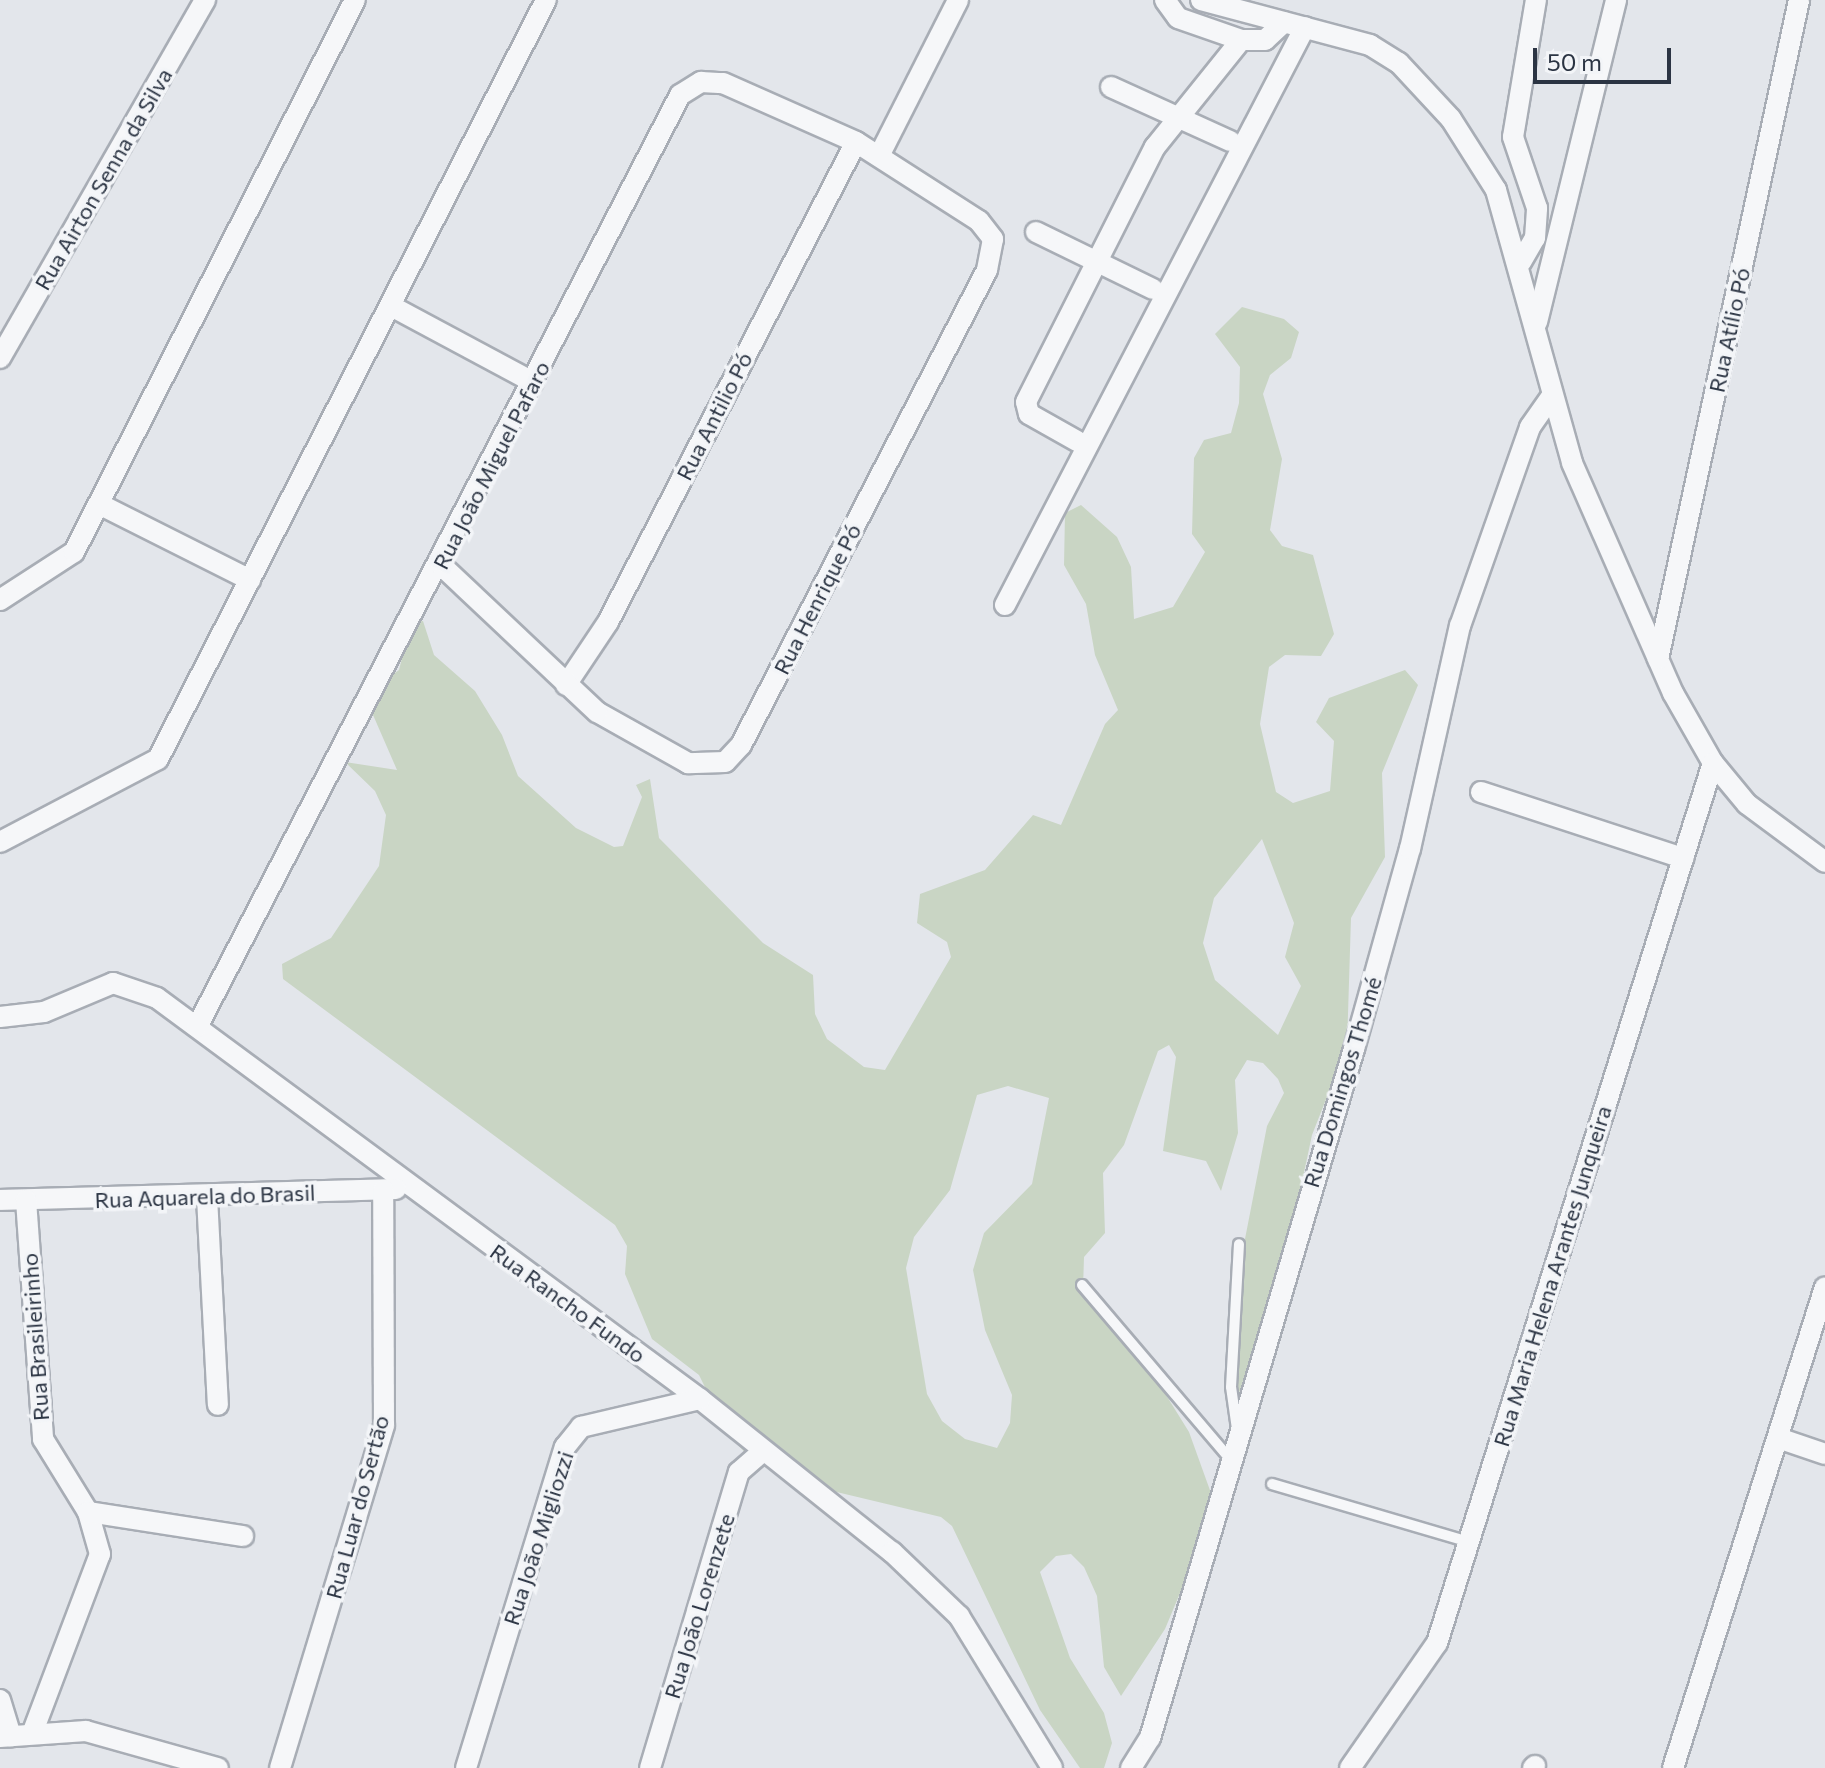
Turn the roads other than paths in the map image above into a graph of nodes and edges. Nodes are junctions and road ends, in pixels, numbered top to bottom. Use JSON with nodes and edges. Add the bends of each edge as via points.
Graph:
{"nodes":[{"id":1,"x":205,"y":0,"type":"edge"},
{"id":2,"x":355,"y":0,"type":"edge"},
{"id":3,"x":546,"y":0,"type":"edge"},
{"id":4,"x":958,"y":0,"type":"edge"},
{"id":5,"x":1165,"y":0,"type":"edge"},
{"id":6,"x":1201,"y":0,"type":"edge"},
{"id":7,"x":1536,"y":0,"type":"edge"},
{"id":8,"x":1616,"y":0,"type":"edge"},
{"id":9,"x":1799,"y":0,"type":"edge"},
{"id":10,"x":1232,"y":4,"type":"edge"},
{"id":11,"x":1284,"y":22,"type":"junction"},
{"id":12,"x":1305,"y":27,"type":"junction"},
{"id":13,"x":1241,"y":40,"type":"junction"},
{"id":14,"x":1111,"y":87,"type":"dead end"},
{"id":15,"x":1176,"y":115,"type":"junction"},
{"id":16,"x":1230,"y":141,"type":"dead end"},
{"id":17,"x":856,"y":142,"type":"junction"},
{"id":18,"x":879,"y":156,"type":"junction"},
{"id":19,"x":1036,"y":232,"type":"dead end"},
{"id":20,"x":1094,"y":261,"type":"junction"},
{"id":21,"x":1521,"y":262,"type":"junction"},
{"id":22,"x":1153,"y":289,"type":"dead end"},
{"id":23,"x":391,"y":306,"type":"junction"},
{"id":24,"x":1536,"y":327,"type":"junction"},
{"id":25,"x":0,"y":358,"type":"edge"},
{"id":26,"x":533,"y":382,"type":"junction"},
{"id":27,"x":1551,"y":397,"type":"junction"},
{"id":28,"x":1077,"y":441,"type":"dead end"},
{"id":29,"x":101,"y":505,"type":"junction"},
{"id":30,"x":441,"y":565,"type":"junction"},
{"id":31,"x":250,"y":580,"type":"junction"},
{"id":32,"x":0,"y":600,"type":"edge"},
{"id":33,"x":1005,"y":605,"type":"dead end"},
{"id":34,"x":1658,"y":659,"type":"junction"},
{"id":35,"x":566,"y":685,"type":"junction"},
{"id":36,"x":1713,"y":763,"type":"junction"},
{"id":37,"x":1481,"y":792,"type":"dead end"},
{"id":38,"x":0,"y":842,"type":"edge"},
{"id":39,"x":1683,"y":858,"type":"junction"},
{"id":40,"x":1823,"y":858,"type":"edge"},
{"id":41,"x":0,"y":1017,"type":"edge"},
{"id":42,"x":197,"y":1027,"type":"junction"},
{"id":43,"x":410,"y":1187,"type":"junction"},
{"id":44,"x":383,"y":1190,"type":"junction"},
{"id":45,"x":207,"y":1197,"type":"junction"},
{"id":46,"x":0,"y":1200,"type":"edge"},
{"id":47,"x":26,"y":1200,"type":"junction"},
{"id":48,"x":1239,"y":1244,"type":"dead end"},
{"id":49,"x":1082,"y":1285,"type":"dead end"},
{"id":50,"x":1825,"y":1287,"type":"edge"},
{"id":51,"x":700,"y":1399,"type":"junction"},
{"id":52,"x":218,"y":1405,"type":"dead end"},
{"id":53,"x":1237,"y":1431,"type":"junction"},
{"id":54,"x":1778,"y":1438,"type":"junction"},
{"id":55,"x":762,"y":1452,"type":"junction"},
{"id":56,"x":1825,"y":1454,"type":"edge"},
{"id":57,"x":1229,"y":1458,"type":"junction"},
{"id":58,"x":1272,"y":1484,"type":"dead end"},
{"id":59,"x":88,"y":1512,"type":"junction"},
{"id":60,"x":243,"y":1536,"type":"dead end"},
{"id":61,"x":1469,"y":1542,"type":"junction"},
{"id":62,"x":0,"y":1700,"type":"edge"},
{"id":63,"x":32,"y":1734,"type":"junction"},
{"id":64,"x":5,"y":1737,"type":"edge"},
{"id":65,"x":218,"y":1768,"type":"edge"},
{"id":66,"x":280,"y":1768,"type":"edge"},
{"id":67,"x":466,"y":1768,"type":"edge"},
{"id":68,"x":650,"y":1768,"type":"edge"},
{"id":69,"x":1052,"y":1768,"type":"edge"},
{"id":70,"x":1131,"y":1768,"type":"edge"},
{"id":71,"x":1350,"y":1768,"type":"edge"},
{"id":72,"x":1673,"y":1768,"type":"edge"}],
"edges":[{"from":1,"to":25,"type":"street","name":"Rua Airton Senna da Silva"},
{"from":2,"to":29,"type":"street"},
{"from":3,"to":23,"type":"street"},
{"from":4,"to":18,"type":"street"},
{"from":5,"to":13,"type":"street","via":[[1178,18]]},
{"from":6,"to":10,"type":"street"},
{"from":7,"to":21,"type":"street","via":[[1513,137],[1537,208],[1535,238]]},
{"from":8,"to":24,"type":"street"},
{"from":9,"to":34,"type":"street","name":"Rua Atílio Pó"},
{"from":10,"to":11,"type":"street"},
{"from":11,"to":12,"type":"street"},
{"from":11,"to":13,"type":"street","via":[[1265,40]]},
{"from":12,"to":21,"type":"street","via":[[1370,45],[1410,74],[1480,162]]},
{"from":12,"to":33,"type":"street"},
{"from":13,"to":15,"type":"street"},
{"from":14,"to":15,"type":"street"},
{"from":15,"to":16,"type":"street"},
{"from":15,"to":20,"type":"street"},
{"from":17,"to":18,"type":"street","name":"Rua João Miguel Pafaro"},
{"from":17,"to":26,"type":"street","name":"Rua João Miguel Pafaro","via":[[723,83],[690,87]]},
{"from":17,"to":35,"type":"street","name":"Rua Antilio Pó","via":[[608,622]]},
{"from":18,"to":35,"type":"street","name":"Rua Henrique Pó","via":[[979,221],[995,251],[741,745],[725,762],[688,763],[597,712]]},
{"from":19,"to":20,"type":"street"},
{"from":20,"to":22,"type":"street"},
{"from":20,"to":28,"type":"street","via":[[1026,402],[1029,414]]},
{"from":21,"to":24,"type":"street"},
{"from":23,"to":26,"type":"street"},
{"from":23,"to":31,"type":"street"},
{"from":24,"to":27,"type":"street"},
{"from":26,"to":30,"type":"street","name":"Rua João Miguel Pafaro"},
{"from":27,"to":34,"type":"street"},
{"from":27,"to":53,"type":"street","name":"Rua Domingos Thomé","via":[[1530,427],[1460,626],[1410,849]]},
{"from":29,"to":31,"type":"street"},
{"from":29,"to":32,"type":"street","via":[[74,552]]},
{"from":30,"to":35,"type":"street","name":"Rua Henrique Pó"},
{"from":30,"to":42,"type":"street","name":"Rua João Miguel Pafaro"},
{"from":31,"to":38,"type":"street","via":[[148,770]]},
{"from":34,"to":36,"type":"street"},
{"from":36,"to":39,"type":"street","name":"Rua Maria Helena Arantes Junqueira"},
{"from":36,"to":40,"type":"street","via":[[1747,804]]},
{"from":37,"to":39,"type":"street"},
{"from":39,"to":61,"type":"street","name":"Rua Maria Helena Arantes Junqueira"},
{"from":41,"to":42,"type":"street","name":"Rua Rancho Fundo","via":[[44,1012],[99,985],[129,983]]},
{"from":42,"to":43,"type":"street","name":"Rua Rancho Fundo"},
{"from":43,"to":44,"type":"street","name":"Rua Aquarela do Brasil"},
{"from":43,"to":51,"type":"street","name":"Rua Rancho Fundo"},
{"from":44,"to":45,"type":"street","name":"Rua Aquarela do Brasil"},
{"from":44,"to":66,"type":"street","name":"Rua Luar do Sertão","via":[[384,1425]]},
{"from":45,"to":47,"type":"street","name":"Rua Aquarela do Brasil"},
{"from":45,"to":52,"type":"street"},
{"from":46,"to":47,"type":"street","name":"Rua Aquarela do Brasil"},
{"from":47,"to":59,"type":"street","name":"Rua Brasileirinho","via":[[43,1439]]},
{"from":48,"to":53,"type":"lane","via":[[1231,1387]]},
{"from":49,"to":57,"type":"lane"},
{"from":50,"to":54,"type":"street"},
{"from":51,"to":55,"type":"street","name":"Rua Rancho Fundo"},
{"from":51,"to":67,"type":"street","name":"Rua João Migliozzi","via":[[581,1427],[565,1447]]},
{"from":53,"to":57,"type":"street","name":"Rua Domingos Thomé"},
{"from":54,"to":56,"type":"street"},
{"from":54,"to":72,"type":"street"},
{"from":55,"to":68,"type":"street","name":"Rua João Lorenzete","via":[[739,1472]]},
{"from":55,"to":69,"type":"street","name":"Rua Rancho Fundo","via":[[892,1552],[959,1616]]},
{"from":57,"to":70,"type":"street","name":"Rua Domingos Thomé","via":[[1150,1738]]},
{"from":58,"to":61,"type":"lane"},
{"from":59,"to":60,"type":"street"},
{"from":59,"to":63,"type":"street","name":"Rua Brasileirinho","via":[[100,1554],[97,1572]]},
{"from":61,"to":71,"type":"street","name":"Rua Maria Helena Arantes Junqueira","via":[[1437,1643]]},
{"from":62,"to":64,"type":"street"},
{"from":63,"to":64,"type":"street"},
{"from":63,"to":65,"type":"street","via":[[86,1731]]}]}
